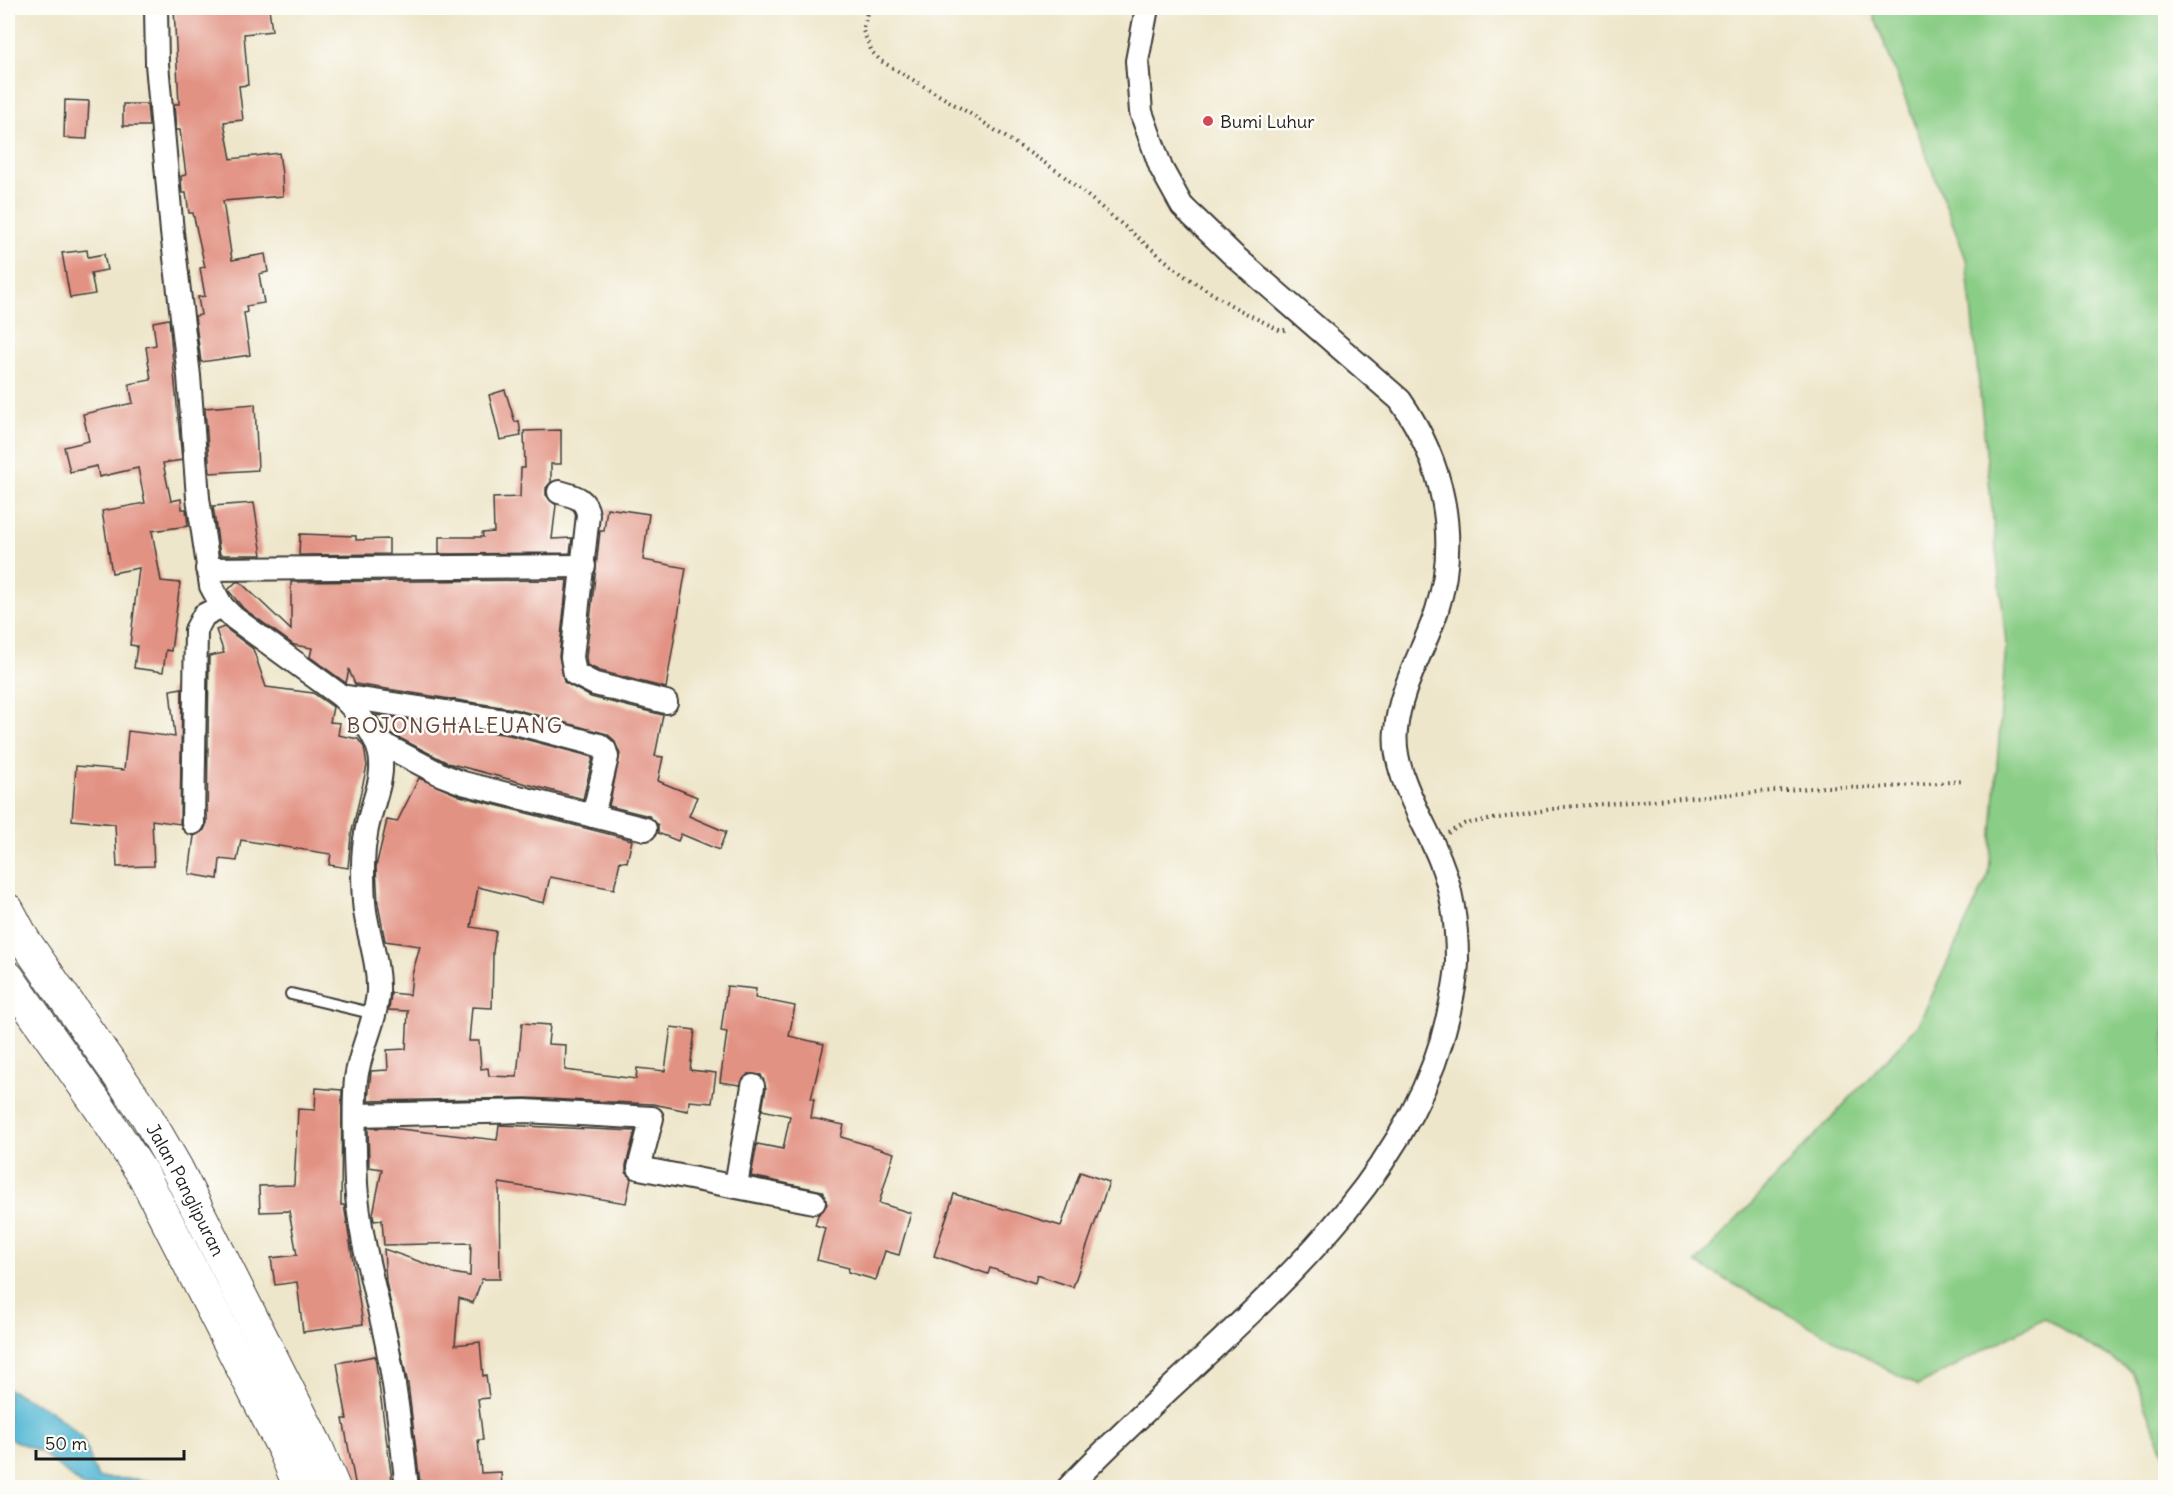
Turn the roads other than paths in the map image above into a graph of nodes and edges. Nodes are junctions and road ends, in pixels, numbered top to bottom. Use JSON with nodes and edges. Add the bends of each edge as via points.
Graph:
{"nodes":[{"id":1,"x":156,"y":8,"type":"edge"},
{"id":2,"x":1147,"y":8,"type":"edge"},
{"id":3,"x":559,"y":492,"type":"dead end"},
{"id":4,"x":584,"y":566,"type":"junction"},
{"id":5,"x":207,"y":569,"type":"junction"},
{"id":6,"x":222,"y":606,"type":"junction"},
{"id":7,"x":341,"y":696,"type":"junction"},
{"id":8,"x":666,"y":702,"type":"dead end"},
{"id":9,"x":377,"y":741,"type":"junction"},
{"id":10,"x":593,"y":816,"type":"junction"},
{"id":11,"x":193,"y":823,"type":"dead end"},
{"id":12,"x":645,"y":829,"type":"dead end"},
{"id":13,"x":8,"y":909,"type":"edge"},
{"id":14,"x":8,"y":977,"type":"edge"},
{"id":15,"x":291,"y":994,"type":"dead end"},
{"id":16,"x":375,"y":1014,"type":"junction"},
{"id":17,"x":753,"y":1086,"type":"dead end"},
{"id":18,"x":356,"y":1115,"type":"junction"},
{"id":19,"x":736,"y":1185,"type":"junction"},
{"id":20,"x":814,"y":1202,"type":"dead end"},
{"id":21,"x":300,"y":1488,"type":"edge"},
{"id":22,"x":334,"y":1488,"type":"edge"},
{"id":23,"x":407,"y":1488,"type":"edge"},
{"id":24,"x":1068,"y":1488,"type":"edge"}],
"edges":[{"from":1,"to":5,"type":"street","via":[[170,210]]},
{"from":2,"to":24,"type":"street","via":[[1137,61],[1141,112],[1161,168],[1182,206],[1400,400],[1427,444],[1440,482],[1447,521],[1445,577],[1437,611],[1406,685],[1395,737],[1403,774],[1442,863],[1453,908],[1457,963],[1443,1041],[1423,1094],[1365,1190],[1249,1313]]},
{"from":3,"to":4,"type":"street","via":[[582,500],[587,506]]},
{"from":4,"to":5,"type":"street"},
{"from":4,"to":8,"type":"street","via":[[572,657],[574,674],[595,684]]},
{"from":5,"to":6,"type":"street"},
{"from":6,"to":7,"type":"street"},
{"from":6,"to":11,"type":"street","via":[[204,615],[196,630]]},
{"from":7,"to":9,"type":"street"},
{"from":7,"to":10,"type":"street","via":[[512,722],[599,745],[607,757]]},
{"from":9,"to":10,"type":"street","via":[[463,783]]},
{"from":9,"to":16,"type":"street","via":[[382,757],[381,776],[363,862],[365,909],[376,964]]},
{"from":10,"to":12,"type":"street"},
{"from":13,"to":22,"type":"main road","name":"Jalan Panglipuran","via":[[24,940],[146,1115],[176,1167]]},
{"from":14,"to":21,"type":"main road","name":"Jalan Panglipuran","via":[[144,1176]]},
{"from":15,"to":16,"type":"lane"},
{"from":16,"to":18,"type":"street","via":[[356,1080]]},
{"from":17,"to":19,"type":"street"},
{"from":18,"to":19,"type":"street","via":[[525,1111],[652,1118],[639,1168]]},
{"from":18,"to":23,"type":"street","via":[[363,1236],[392,1370]]},
{"from":19,"to":20,"type":"street"}]}
